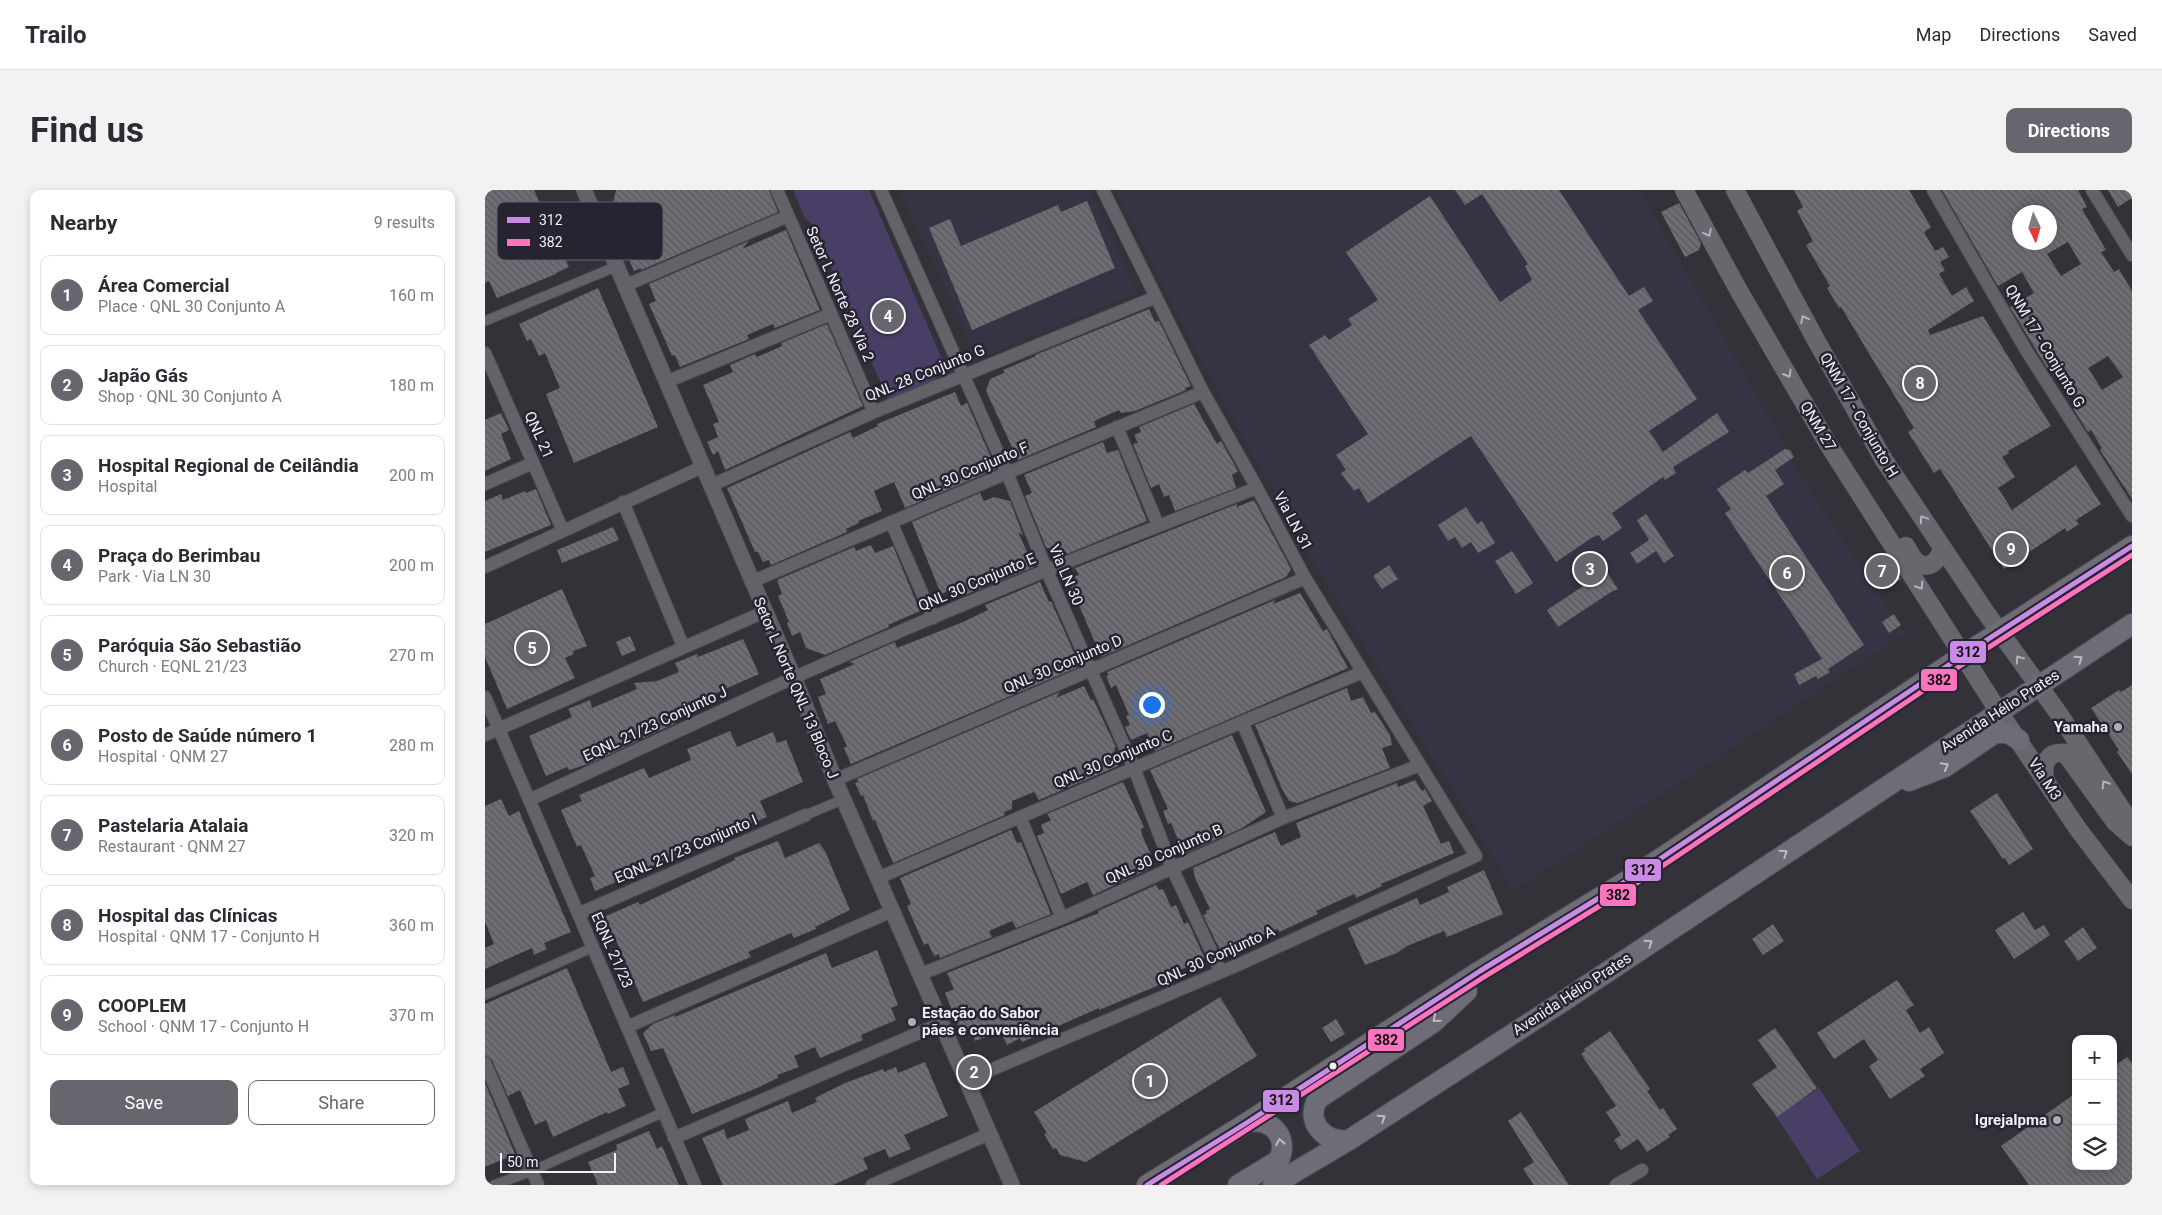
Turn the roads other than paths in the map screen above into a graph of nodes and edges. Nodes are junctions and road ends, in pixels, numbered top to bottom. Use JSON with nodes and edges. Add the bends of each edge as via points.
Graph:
{"nodes":[{"id":1,"x":584,"y":190,"type":"edge"},
{"id":2,"x":777,"y":190,"type":"edge"},
{"id":3,"x":881,"y":190,"type":"edge"},
{"id":4,"x":1103,"y":190,"type":"edge"},
{"id":5,"x":1685,"y":190,"type":"edge"},
{"id":6,"x":1735,"y":190,"type":"edge"},
{"id":7,"x":1933,"y":190,"type":"edge"},
{"id":8,"x":2092,"y":190,"type":"edge"},
{"id":9,"x":589,"y":202,"type":"edge"},
{"id":10,"x":788,"y":216,"type":"junction"},
{"id":11,"x":2132,"y":255,"type":"edge"},
{"id":12,"x":612,"y":260,"type":"edge"},
{"id":13,"x":615,"y":268,"type":"junction"},
{"id":14,"x":624,"y":286,"type":"junction"},
{"id":15,"x":1156,"y":297,"type":"junction"},
{"id":16,"x":831,"y":314,"type":"junction"},
{"id":17,"x":485,"y":321,"type":"edge"},
{"id":18,"x":485,"y":354,"type":"edge"},
{"id":19,"x":963,"y":375,"type":"junction"},
{"id":20,"x":667,"y":382,"type":"junction"},
{"id":21,"x":1203,"y":392,"type":"junction"},
{"id":22,"x":874,"y":412,"type":"junction"},
{"id":23,"x":1117,"y":427,"type":"junction"},
{"id":24,"x":1839,"y":460,"type":"junction"},
{"id":25,"x":533,"y":463,"type":"junction"},
{"id":26,"x":702,"y":467,"type":"junction"},
{"id":27,"x":1007,"y":473,"type":"junction"},
{"id":28,"x":485,"y":484,"type":"edge"},
{"id":29,"x":710,"y":486,"type":"junction"},
{"id":30,"x":1257,"y":488,"type":"junction"},
{"id":31,"x":623,"y":502,"type":"junction"},
{"id":32,"x":2132,"y":516,"type":"edge"},
{"id":33,"x":891,"y":522,"type":"junction"},
{"id":34,"x":1158,"y":525,"type":"junction"},
{"id":35,"x":563,"y":531,"type":"junction"},
{"id":36,"x":2132,"y":546,"type":"edge"},
{"id":37,"x":1942,"y":547,"type":"junction"},
{"id":38,"x":485,"y":567,"type":"edge"},
{"id":39,"x":1047,"y":571,"type":"junction"},
{"id":40,"x":1305,"y":578,"type":"junction"},
{"id":41,"x":751,"y":582,"type":"junction"},
{"id":42,"x":764,"y":612,"type":"junction"},
{"id":43,"x":933,"y":618,"type":"junction"},
{"id":44,"x":2132,"y":624,"type":"edge"},
{"id":45,"x":2000,"y":631,"type":"junction"},
{"id":46,"x":683,"y":646,"type":"junction"},
{"id":47,"x":1962,"y":656,"type":"junction"},
{"id":48,"x":1090,"y":670,"type":"junction"},
{"id":49,"x":1363,"y":672,"type":"junction"},
{"id":50,"x":793,"y":678,"type":"junction"},
{"id":51,"x":2038,"y":686,"type":"junction"},
{"id":52,"x":485,"y":697,"type":"edge"},
{"id":53,"x":1999,"y":712,"type":"junction"},
{"id":54,"x":1242,"y":722,"type":"junction"},
{"id":55,"x":499,"y":728,"type":"junction"},
{"id":56,"x":485,"y":735,"type":"edge"},
{"id":57,"x":2019,"y":740,"type":"junction"},
{"id":58,"x":1420,"y":765,"type":"junction"},
{"id":59,"x":1134,"y":768,"type":"junction"},
{"id":60,"x":2045,"y":778,"type":"junction"},
{"id":61,"x":835,"y":780,"type":"junction"},
{"id":62,"x":1868,"y":798,"type":"junction"},
{"id":63,"x":845,"y":799,"type":"junction"},
{"id":64,"x":529,"y":800,"type":"junction"},
{"id":65,"x":806,"y":815,"type":"joint"},
{"id":66,"x":1020,"y":817,"type":"junction"},
{"id":67,"x":1283,"y":818,"type":"junction"},
{"id":68,"x":2132,"y":825,"type":"edge"},
{"id":69,"x":2078,"y":829,"type":"junction"},
{"id":70,"x":2132,"y":837,"type":"edge"},
{"id":71,"x":1476,"y":856,"type":"joint"},
{"id":72,"x":1172,"y":868,"type":"junction"},
{"id":73,"x":878,"y":878,"type":"junction"},
{"id":74,"x":2132,"y":885,"type":"edge"},
{"id":75,"x":2132,"y":900,"type":"edge"},
{"id":76,"x":892,"y":911,"type":"junction"},
{"id":77,"x":578,"y":914,"type":"junction"},
{"id":78,"x":1062,"y":918,"type":"junction"},
{"id":79,"x":594,"y":947,"type":"junction"},
{"id":80,"x":1497,"y":962,"type":"junction"},
{"id":81,"x":1221,"y":972,"type":"junction"},
{"id":82,"x":921,"y":974,"type":"junction"},
{"id":83,"x":485,"y":995,"type":"edge"},
{"id":84,"x":942,"y":1023,"type":"junction"},
{"id":85,"x":629,"y":1026,"type":"junction"},
{"id":86,"x":485,"y":1063,"type":"edge"},
{"id":87,"x":967,"y":1080,"type":"junction"},
{"id":88,"x":664,"y":1112,"type":"junction"},
{"id":89,"x":1248,"y":1122,"type":"junction"},
{"id":90,"x":989,"y":1134,"type":"junction"},
{"id":91,"x":674,"y":1138,"type":"junction"},
{"id":92,"x":1349,"y":1140,"type":"junction"},
{"id":93,"x":1642,"y":1170,"type":"dead end"},
{"id":94,"x":532,"y":1171,"type":"junction"},
{"id":95,"x":494,"y":1185,"type":"edge"},
{"id":96,"x":538,"y":1185,"type":"edge"},
{"id":97,"x":695,"y":1185,"type":"edge"},
{"id":98,"x":872,"y":1185,"type":"edge"},
{"id":99,"x":1012,"y":1185,"type":"edge"},
{"id":100,"x":1147,"y":1185,"type":"edge"},
{"id":101,"x":1238,"y":1185,"type":"edge"},
{"id":102,"x":1273,"y":1185,"type":"edge"},
{"id":103,"x":1616,"y":1185,"type":"edge"}],
"edges":[{"from":1,"to":9,"type":"street","name":"Setor L Norte QNL 13 Bloco J"},
{"from":2,"to":10,"type":"street","name":"Setor L Norte 28 Via 2"},
{"from":3,"to":19,"type":"street","name":"Via LN 30"},
{"from":4,"to":15,"type":"street","name":"Via LN 31"},
{"from":5,"to":24,"type":"main road","name":"QNM 27","one_way":true,"via":[[1739,291]]},
{"from":37,"to":6,"type":"main road","name":"QNM 17 - Conjunto H","one_way":true,"via":[[1883,460]]},
{"from":7,"to":32,"type":"street","name":"QNM 17 - Conjunto G","via":[[2026,350]]},
{"from":8,"to":11,"type":"street"},
{"from":10,"to":14,"type":"street"},
{"from":10,"to":16,"type":"street","name":"Setor L Norte 28 Via 2"},
{"from":12,"to":13,"type":"street","name":"Setor L Norte QNL 13 Bloco J"},
{"from":13,"to":14,"type":"street","name":"Setor L Norte QNL 13 Bloco J"},
{"from":13,"to":17,"type":"street"},
{"from":14,"to":20,"type":"street","name":"Setor L Norte QNL 13 Bloco J"},
{"from":15,"to":19,"type":"street","name":"QNL 28 Conjunto G"},
{"from":15,"to":21,"type":"street","name":"Via LN 31"},
{"from":16,"to":20,"type":"street"},
{"from":16,"to":22,"type":"street","name":"Setor L Norte 28 Via 2"},
{"from":18,"to":25,"type":"street","name":"QNL 21"},
{"from":19,"to":22,"type":"street","name":"QNL 28 Conjunto G"},
{"from":19,"to":27,"type":"street","name":"Via LN 30"},
{"from":20,"to":26,"type":"street","name":"Setor L Norte QNL 13 Bloco J"},
{"from":21,"to":23,"type":"street","name":"QNL 30 Conjunto F"},
{"from":21,"to":30,"type":"street","name":"Via LN 31"},
{"from":22,"to":29,"type":"street","name":"QNL 28 Conjunto G"},
{"from":23,"to":27,"type":"street","name":"QNL 30 Conjunto F"},
{"from":23,"to":34,"type":"street"},
{"from":24,"to":37,"type":"main road","via":[[1880,501],[1919,564],[1933,563]]},
{"from":24,"to":47,"type":"main road","name":"QNM 27","one_way":true},
{"from":25,"to":28,"type":"street"},
{"from":25,"to":35,"type":"street","name":"QNL 21"},
{"from":26,"to":29,"type":"street","name":"Setor L Norte QNL 13 Bloco J"},
{"from":26,"to":31,"type":"street"},
{"from":27,"to":33,"type":"street","name":"QNL 30 Conjunto F"},
{"from":27,"to":39,"type":"street","name":"Via LN 30"},
{"from":29,"to":41,"type":"street","name":"Setor L Norte QNL 13 Bloco J"},
{"from":30,"to":34,"type":"street","name":"QNL 30 Conjunto E"},
{"from":30,"to":40,"type":"street","name":"Via LN 31"},
{"from":31,"to":35,"type":"street"},
{"from":31,"to":46,"type":"street"},
{"from":33,"to":41,"type":"street","name":"QNL 30 Conjunto F"},
{"from":33,"to":43,"type":"street"},
{"from":34,"to":39,"type":"street","name":"QNL 30 Conjunto E"},
{"from":35,"to":38,"type":"street"},
{"from":36,"to":45,"type":"main road"},
{"from":37,"to":45,"type":"main road","name":"QNM 17 - Conjunto H"},
{"from":39,"to":43,"type":"street","name":"QNL 30 Conjunto E"},
{"from":39,"to":48,"type":"street","name":"Via LN 30"},
{"from":40,"to":48,"type":"street","name":"QNL 30 Conjunto D"},
{"from":40,"to":49,"type":"street","name":"Via LN 31"},
{"from":41,"to":42,"type":"street","name":"Setor L Norte QNL 13 Bloco J"},
{"from":42,"to":46,"type":"street"},
{"from":42,"to":50,"type":"street","name":"Setor L Norte QNL 13 Bloco J"},
{"from":43,"to":50,"type":"street","name":"QNL 30 Conjunto E"},
{"from":51,"to":44,"type":"main road","name":"Avenida Hélio Prates","one_way":true},
{"from":45,"to":47,"type":"main road"},
{"from":51,"to":45,"type":"main road","one_way":true},
{"from":46,"to":55,"type":"street"},
{"from":47,"to":53,"type":"main road","name":"Via M3"},
{"from":47,"to":80,"type":"main road","via":[[1641,872]]},
{"from":48,"to":59,"type":"street","name":"Via LN 30"},
{"from":48,"to":61,"type":"street","name":"QNL 30 Conjunto D"},
{"from":49,"to":54,"type":"street","name":"QNL 30 Conjunto C"},
{"from":49,"to":58,"type":"street","name":"Via LN 31"},
{"from":50,"to":61,"type":"street","name":"Setor L Norte QNL 13 Bloco J"},
{"from":50,"to":64,"type":"street","name":"EQNL 21/23 Conjunto J"},
{"from":51,"to":53,"type":"main road","name":"Avenida Hélio Prates"},
{"from":68,"to":51,"type":"main road","one_way":true},
{"from":52,"to":55,"type":"street","name":"EQNL 21/23"},
{"from":53,"to":57,"type":"main road","name":"Via M3"},
{"from":53,"to":62,"type":"main road","name":"Avenida Hélio Prates"},
{"from":54,"to":59,"type":"street","name":"QNL 30 Conjunto C"},
{"from":54,"to":67,"type":"street"},
{"from":55,"to":56,"type":"street"},
{"from":55,"to":64,"type":"street","name":"EQNL 21/23"},
{"from":57,"to":60,"type":"main road","name":"Via M3"},
{"from":62,"to":57,"type":"main road","name":"Avenida Hélio Prates","one_way":true,"via":[[1945,767],[1995,733],[2008,733]]},
{"from":58,"to":67,"type":"street","name":"QNL 30 Conjunto B"},
{"from":58,"to":71,"type":"street","name":"Via LN 31"},
{"from":59,"to":66,"type":"street","name":"QNL 30 Conjunto C"},
{"from":59,"to":72,"type":"street","name":"Via LN 30"},
{"from":60,"to":69,"type":"main road","name":"Via M3"},
{"from":60,"to":70,"type":"main road","via":[[2044,764],[2048,757],[2065,753],[2115,822]]},
{"from":61,"to":63,"type":"street","name":"Setor L Norte QNL 13 Bloco J"},
{"from":92,"to":62,"type":"main road","name":"Avenida Hélio Prates","one_way":true},
{"from":63,"to":65,"type":"street"},
{"from":63,"to":73,"type":"street","name":"Setor L Norte QNL 13 Bloco J"},
{"from":64,"to":77,"type":"street","name":"EQNL 21/23"},
{"from":65,"to":77,"type":"street","name":"EQNL 21/23 Conjunto I"},
{"from":66,"to":73,"type":"street","name":"QNL 30 Conjunto C"},
{"from":66,"to":78,"type":"street"},
{"from":67,"to":72,"type":"street","name":"QNL 30 Conjunto B"},
{"from":69,"to":74,"type":"main road","via":[[2120,868]]},
{"from":69,"to":75,"type":"main road","name":"Via M3"},
{"from":71,"to":81,"type":"street","name":"QNL 30 Conjunto A"},
{"from":72,"to":78,"type":"street","name":"QNL 30 Conjunto B"},
{"from":72,"to":81,"type":"street","name":"Via LN 30"},
{"from":73,"to":76,"type":"street","name":"Setor L Norte QNL 13 Bloco J"},
{"from":76,"to":82,"type":"street","name":"Setor L Norte QNL 13 Bloco J"},
{"from":76,"to":85,"type":"street"},
{"from":77,"to":79,"type":"street","name":"EQNL 21/23"},
{"from":78,"to":82,"type":"street","name":"QNL 30 Conjunto B"},
{"from":79,"to":83,"type":"street"},
{"from":79,"to":85,"type":"street","name":"EQNL 21/23"},
{"from":80,"to":89,"type":"main road"},
{"from":80,"to":92,"type":"main road","one_way":true,"via":[[1434,1022],[1318,1098],[1313,1112],[1315,1125],[1330,1138]]},
{"from":81,"to":87,"type":"street","name":"QNL 30 Conjunto A"},
{"from":82,"to":84,"type":"street","name":"Setor L Norte QNL 13 Bloco J"},
{"from":84,"to":87,"type":"street","name":"Setor L Norte QNL 13 Bloco J"},
{"from":84,"to":91,"type":"street"},
{"from":85,"to":88,"type":"street","name":"EQNL 21/23"},
{"from":86,"to":94,"type":"street"},
{"from":87,"to":90,"type":"street","name":"Setor L Norte QNL 13 Bloco J"},
{"from":88,"to":91,"type":"street","name":"EQNL 21/23"},
{"from":88,"to":94,"type":"street"},
{"from":89,"to":100,"type":"main road"},
{"from":101,"to":89,"type":"main road","one_way":true,"via":[[1279,1160],[1281,1154],[1282,1140],[1275,1128],[1262,1121]]},
{"from":90,"to":98,"type":"street"},
{"from":90,"to":99,"type":"street","name":"Setor L Norte QNL 13 Bloco J"},
{"from":91,"to":97,"type":"street","name":"EQNL 21/23"},
{"from":92,"to":102,"type":"main road","name":"Avenida Hélio Prates"},
{"from":93,"to":103,"type":"street"},
{"from":94,"to":95,"type":"street"},
{"from":94,"to":96,"type":"street"}]}
